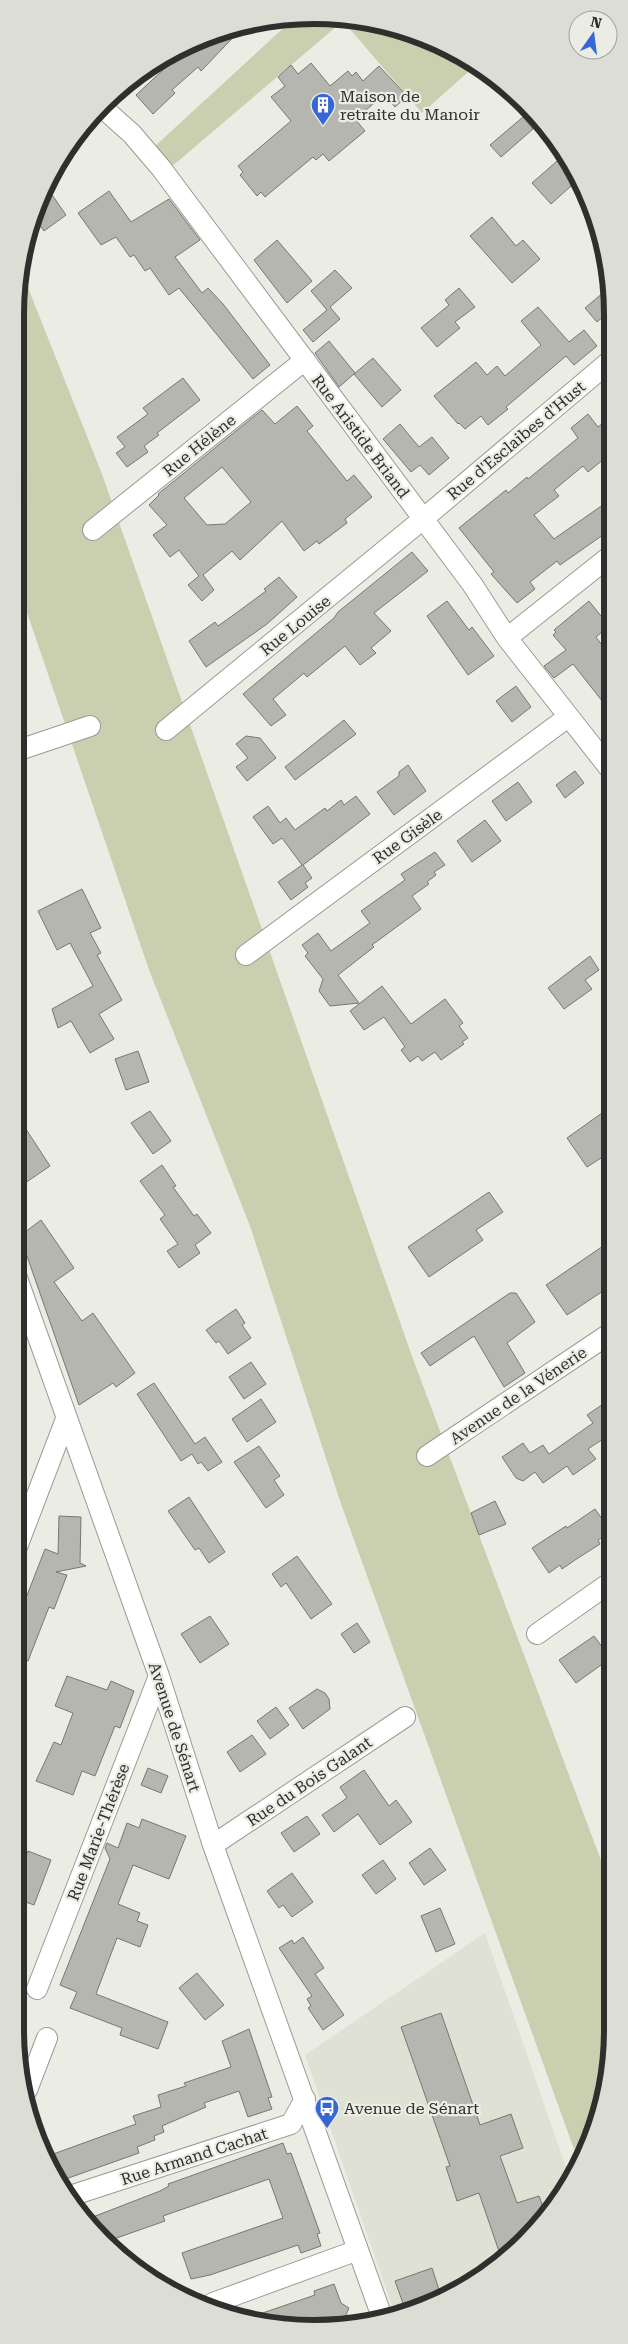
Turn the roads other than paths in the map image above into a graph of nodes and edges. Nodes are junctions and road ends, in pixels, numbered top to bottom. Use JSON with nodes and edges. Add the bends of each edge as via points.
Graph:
{"nodes":[{"id":1,"x":107,"y":111,"type":"edge"},
{"id":2,"x":304,"y":360,"type":"junction"},
{"id":3,"x":604,"y":366,"type":"edge"},
{"id":4,"x":423,"y":519,"type":"junction"},
{"id":5,"x":93,"y":530,"type":"dead end"},
{"id":6,"x":604,"y":561,"type":"edge"},
{"id":7,"x":507,"y":638,"type":"junction"},
{"id":8,"x":568,"y":716,"type":"junction"},
{"id":9,"x":90,"y":726,"type":"dead end"},
{"id":10,"x":166,"y":730,"type":"dead end"},
{"id":11,"x":24,"y":748,"type":"edge"},
{"id":12,"x":604,"y":761,"type":"edge"},
{"id":13,"x":246,"y":955,"type":"dead end"},
{"id":14,"x":24,"y":1298,"type":"edge"},
{"id":15,"x":604,"y":1337,"type":"edge"},
{"id":16,"x":66,"y":1419,"type":"junction"},
{"id":17,"x":427,"y":1456,"type":"dead end"},
{"id":18,"x":24,"y":1527,"type":"edge"},
{"id":19,"x":604,"y":1587,"type":"edge"},
{"id":20,"x":537,"y":1634,"type":"dead end"},
{"id":21,"x":159,"y":1676,"type":"junction"},
{"id":22,"x":405,"y":1717,"type":"dead end"},
{"id":23,"x":214,"y":1845,"type":"junction"},
{"id":24,"x":38,"y":1989,"type":"dead end"},
{"id":25,"x":47,"y":2038,"type":"dead end"},
{"id":26,"x":29,"y":2085,"type":"edge"},
{"id":27,"x":305,"y":2099,"type":"junction"},
{"id":28,"x":75,"y":2194,"type":"edge"},
{"id":29,"x":358,"y":2250,"type":"junction"},
{"id":30,"x":214,"y":2302,"type":"edge"},
{"id":31,"x":380,"y":2312,"type":"edge"}],
"edges":[{"from":1,"to":2,"type":"street","name":"Rue Aristide Briand","via":[[132,134],[160,168]]},
{"from":2,"to":4,"type":"street","name":"Rue Aristide Briand"},
{"from":2,"to":5,"type":"street","name":"Rue Hélène"},
{"from":3,"to":4,"type":"street","name":"Rue d'Esclaibes d'Hust"},
{"from":4,"to":7,"type":"street","name":"Rue Aristide Briand","via":[[472,584]]},
{"from":4,"to":10,"type":"street","name":"Rue Louise"},
{"from":6,"to":7,"type":"street"},
{"from":7,"to":8,"type":"street","name":"Rue Aristide Briand"},
{"from":8,"to":12,"type":"street","name":"Rue Aristide Briand"},
{"from":8,"to":13,"type":"street","name":"Rue Gisèle"},
{"from":9,"to":11,"type":"street"},
{"from":14,"to":16,"type":"street","name":"Avenue de Sénart"},
{"from":15,"to":17,"type":"street","name":"Avenue de la Vénerie"},
{"from":16,"to":18,"type":"street"},
{"from":16,"to":21,"type":"street","name":"Avenue de Sénart"},
{"from":19,"to":20,"type":"street"},
{"from":21,"to":23,"type":"street","name":"Avenue de Sénart"},
{"from":21,"to":24,"type":"street","name":"Rue Marie-Thérèse"},
{"from":22,"to":23,"type":"street","name":"Rue du Bois Galant"},
{"from":23,"to":27,"type":"street","name":"Avenue de Sénart"},
{"from":25,"to":26,"type":"street"},
{"from":27,"to":28,"type":"street","name":"Rue Armand Cachat","via":[[291,2124]]},
{"from":27,"to":29,"type":"street","name":"Avenue de Sénart"},
{"from":29,"to":30,"type":"street"},
{"from":29,"to":31,"type":"street","name":"Avenue de Sénart"}]}
